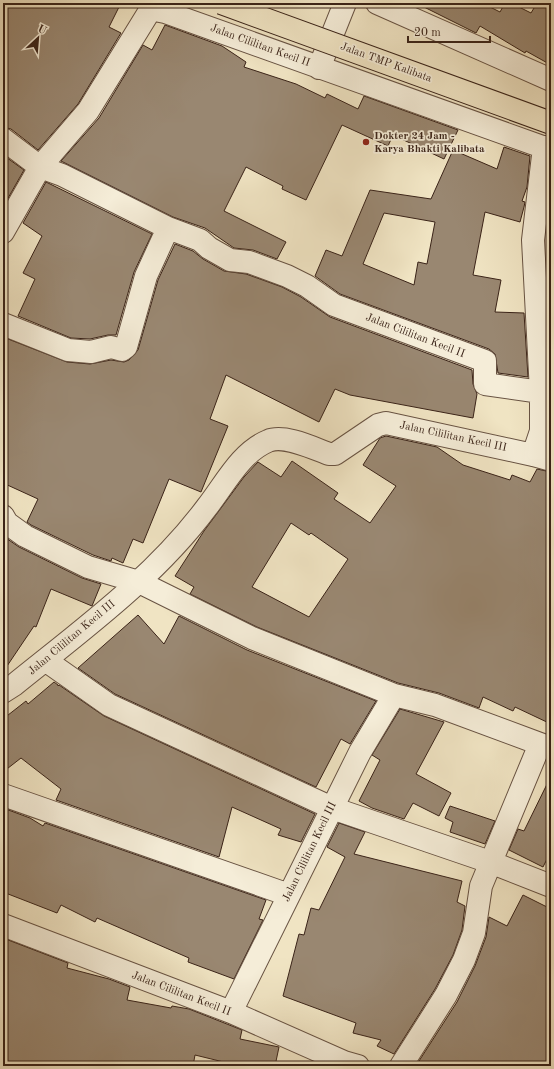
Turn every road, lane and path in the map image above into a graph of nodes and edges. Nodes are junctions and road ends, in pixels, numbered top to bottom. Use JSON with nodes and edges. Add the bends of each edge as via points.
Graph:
{"nodes":[{"id":1,"x":221,"y":3,"type":"edge"},
{"id":2,"x":262,"y":3,"type":"edge"},
{"id":3,"x":344,"y":3,"type":"edge"},
{"id":4,"x":378,"y":3,"type":"edge"},
{"id":5,"x":319,"y":68,"type":"junction"},
{"id":6,"x":551,"y":80,"type":"edge"},
{"id":7,"x":551,"y":109,"type":"edge"},
{"id":8,"x":551,"y":124,"type":"edge"},
{"id":9,"x":3,"y":139,"type":"edge"},
{"id":10,"x":547,"y":149,"type":"edge"},
{"id":11,"x":40,"y":167,"type":"junction"},
{"id":12,"x":168,"y":228,"type":"junction"},
{"id":13,"x":3,"y":232,"type":"edge"},
{"id":14,"x":3,"y":324,"type":"edge"},
{"id":15,"x":541,"y":392,"type":"junction"},
{"id":16,"x":542,"y":457,"type":"edge"},
{"id":17,"x":3,"y":516,"type":"edge"},
{"id":18,"x":139,"y":582,"type":"junction"},
{"id":19,"x":46,"y":660,"type":"junction"},
{"id":20,"x":3,"y":692,"type":"edge"},
{"id":21,"x":394,"y":695,"type":"junction"},
{"id":22,"x":545,"y":746,"type":"edge"},
{"id":23,"x":3,"y":795,"type":"edge"},
{"id":24,"x":332,"y":808,"type":"junction"},
{"id":25,"x":490,"y":862,"type":"junction"},
{"id":26,"x":551,"y":886,"type":"edge"},
{"id":27,"x":289,"y":895,"type":"junction"},
{"id":28,"x":3,"y":925,"type":"edge"},
{"id":29,"x":231,"y":1012,"type":"junction"},
{"id":30,"x":348,"y":1065,"type":"edge"},
{"id":31,"x":401,"y":1066,"type":"edge"}],
"edges":[{"from":1,"to":8,"type":"main road","name":"Jalan TMP Kalibata","bridge":true},
{"from":2,"to":7,"type":"main road","name":"Jalan TMP Kalibata"},
{"from":3,"to":5,"type":"street"},
{"from":4,"to":6,"type":"street"},
{"from":5,"to":10,"type":"street","name":"Jalan Cililitan Kecil II"},
{"from":5,"to":11,"type":"street","name":"Jalan Cililitan Kecil II","via":[[165,12],[149,12],[88,111]]},
{"from":9,"to":11,"type":"street"},
{"from":10,"to":15,"type":"street","name":"Jalan Cililitan Kecil III","via":[[533,240]]},
{"from":11,"to":12,"type":"street","name":"Jalan Cililitan Kecil II","via":[[62,175]]},
{"from":11,"to":13,"type":"street","name":"Jalan Cililitan Kecil II"},
{"from":12,"to":14,"type":"street","via":[[146,276],[126,347],[122,350],[111,347],[90,352],[68,350]]},
{"from":12,"to":15,"type":"street","name":"Jalan Cililitan Kecil II","via":[[200,240],[230,260],[249,262],[287,276],[334,305],[485,361],[485,384]]},
{"from":15,"to":16,"type":"street","name":"Jalan Cililitan Kecil III"},
{"from":16,"to":18,"type":"street","name":"Jalan Cililitan Kecil III","via":[[386,423],[378,425],[336,454],[289,440],[270,440],[250,450],[199,517]]},
{"from":17,"to":18,"type":"street","via":[[7,523],[25,536],[88,567]]},
{"from":18,"to":19,"type":"street","name":"Jalan Cililitan Kecil III"},
{"from":18,"to":21,"type":"street","via":[[252,638]]},
{"from":19,"to":20,"type":"street","name":"Jalan Cililitan Kecil III"},
{"from":19,"to":24,"type":"street","via":[[109,705]]},
{"from":21,"to":22,"type":"street","via":[[435,705]]},
{"from":21,"to":24,"type":"street","name":"Jalan Cililitan Kecil III","via":[[360,752]]},
{"from":22,"to":25,"type":"street"},
{"from":23,"to":27,"type":"street"},
{"from":24,"to":25,"type":"street"},
{"from":24,"to":27,"type":"street","name":"Jalan Cililitan Kecil III"},
{"from":25,"to":26,"type":"street"},
{"from":25,"to":31,"type":"street","via":[[481,886],[474,933],[464,960],[446,995]]},
{"from":27,"to":29,"type":"street","name":"Jalan Cililitan Kecil III"},
{"from":28,"to":29,"type":"street","name":"Jalan Cililitan Kecil II"},
{"from":29,"to":30,"type":"street","name":"Jalan Cililitan Kecil II"}]}
